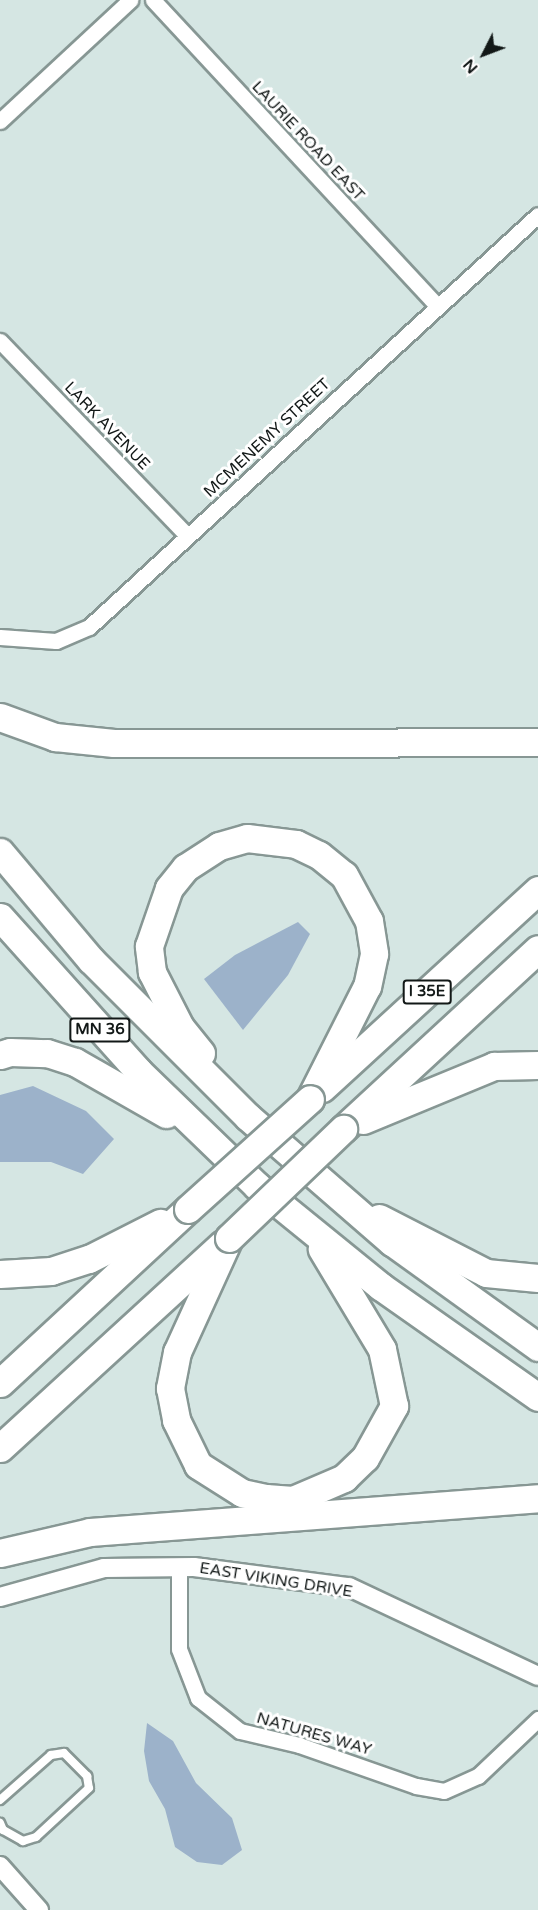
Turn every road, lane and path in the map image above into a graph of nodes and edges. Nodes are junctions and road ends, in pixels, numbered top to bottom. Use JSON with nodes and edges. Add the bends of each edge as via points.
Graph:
{"nodes":[{"id":1,"x":130,"y":0,"type":"edge"},
{"id":2,"x":153,"y":0,"type":"edge"},
{"id":3,"x":0,"y":121,"type":"edge"},
{"id":4,"x":538,"y":215,"type":"edge"},
{"id":5,"x":437,"y":306,"type":"junction"},
{"id":6,"x":0,"y":341,"type":"edge"},
{"id":7,"x":187,"y":535,"type":"junction"},
{"id":8,"x":0,"y":637,"type":"edge"},
{"id":9,"x":0,"y":717,"type":"edge"},
{"id":10,"x":538,"y":742,"type":"edge"},
{"id":11,"x":0,"y":852,"type":"edge"},
{"id":12,"x":538,"y":890,"type":"edge"},
{"id":13,"x":0,"y":917,"type":"edge"},
{"id":14,"x":538,"y":949,"type":"edge"},
{"id":15,"x":0,"y":1055,"type":"edge"},
{"id":16,"x":538,"y":1065,"type":"edge"},
{"id":17,"x":313,"y":1095,"type":"junction"},
{"id":18,"x":248,"y":1117,"type":"junction"},
{"id":19,"x":348,"y":1126,"type":"junction"},
{"id":20,"x":205,"y":1138,"type":"junction"},
{"id":21,"x":342,"y":1202,"type":"junction"},
{"id":22,"x":188,"y":1209,"type":"junction"},
{"id":23,"x":310,"y":1231,"type":"junction"},
{"id":24,"x":227,"y":1242,"type":"junction"},
{"id":25,"x":0,"y":1274,"type":"edge"},
{"id":26,"x":538,"y":1278,"type":"edge"},
{"id":27,"x":538,"y":1347,"type":"edge"},
{"id":28,"x":0,"y":1383,"type":"edge"},
{"id":29,"x":538,"y":1397,"type":"edge"},
{"id":30,"x":0,"y":1448,"type":"edge"},
{"id":31,"x":538,"y":1498,"type":"edge"},
{"id":32,"x":0,"y":1553,"type":"edge"},
{"id":33,"x":179,"y":1567,"type":"junction"},
{"id":34,"x":0,"y":1598,"type":"edge"},
{"id":35,"x":538,"y":1676,"type":"edge"},
{"id":36,"x":538,"y":1719,"type":"edge"},
{"id":37,"x":0,"y":1800,"type":"edge"},
{"id":38,"x":1,"y":1829,"type":"edge"},
{"id":39,"x":0,"y":1866,"type":"edge"},
{"id":40,"x":39,"y":1910,"type":"edge"}],
"edges":[{"from":1,"to":3,"type":"street"},
{"from":2,"to":5,"type":"street","name":"LAURIE ROAD EAST"},
{"from":4,"to":5,"type":"street","name":"MCMENEMY STREET"},
{"from":5,"to":7,"type":"street","name":"MCMENEMY STREET"},
{"from":6,"to":7,"type":"street","name":"LARK AVENUE"},
{"from":7,"to":8,"type":"street","name":"MCMENEMY STREET","via":[[75,636],[36,642]]},
{"from":9,"to":10,"type":"highway","via":[[55,736],[114,743]]},
{"from":11,"to":18,"type":"highway","number":"MN 36","via":[[105,975]]},
{"from":12,"to":17,"type":"highway","number":"I 35E"},
{"from":13,"to":20,"type":"highway","number":"MN 36","via":[[74,1002]]},
{"from":14,"to":19,"type":"highway","number":"I 35E"},
{"from":15,"to":20,"type":"highway","via":[[47,1053],[75,1062]]},
{"from":16,"to":19,"type":"highway","via":[[494,1066]]},
{"from":17,"to":18,"type":"highway","via":[[367,986],[374,954],[369,921],[344,875],[319,855],[271,838],[246,838],[219,846],[185,868],[169,888],[149,946],[152,972],[162,997]]},
{"from":17,"to":22,"type":"highway","number":"I 35E","bridge":true},
{"from":18,"to":21,"type":"highway","number":"MN 36"},
{"from":19,"to":24,"type":"highway","number":"I 35E","bridge":true},
{"from":20,"to":23,"type":"highway","number":"MN 36"},
{"from":21,"to":26,"type":"highway","via":[[486,1273]]},
{"from":21,"to":27,"type":"highway","number":"MN 36","via":[[452,1288]]},
{"from":22,"to":25,"type":"highway","via":[[89,1259],[51,1271]]},
{"from":22,"to":28,"type":"highway","number":"I 35E"},
{"from":23,"to":24,"type":"highway","via":[[382,1349],[394,1406],[358,1465],[316,1494],[293,1500],[242,1493],[222,1482],[198,1465],[176,1420],[170,1388],[177,1353]]},
{"from":23,"to":29,"type":"highway","number":"MN 36"},
{"from":24,"to":30,"type":"highway","number":"I 35E"},
{"from":31,"to":32,"type":"highway","via":[[90,1532]]},
{"from":33,"to":34,"type":"street","name":"EAST VIKING DRIVE","via":[[104,1568]]},
{"from":33,"to":35,"type":"street","name":"EAST VIKING DRIVE","via":[[349,1587]]},
{"from":33,"to":36,"type":"street","name":"NATURES WAY","via":[[179,1649],[198,1698],[240,1731],[299,1745],[416,1786],[444,1791],[478,1776]]},
{"from":37,"to":38,"type":"lane","via":[[51,1755],[64,1753],[87,1776],[89,1788],[36,1838],[23,1841]]},
{"from":39,"to":40,"type":"street"}]}
